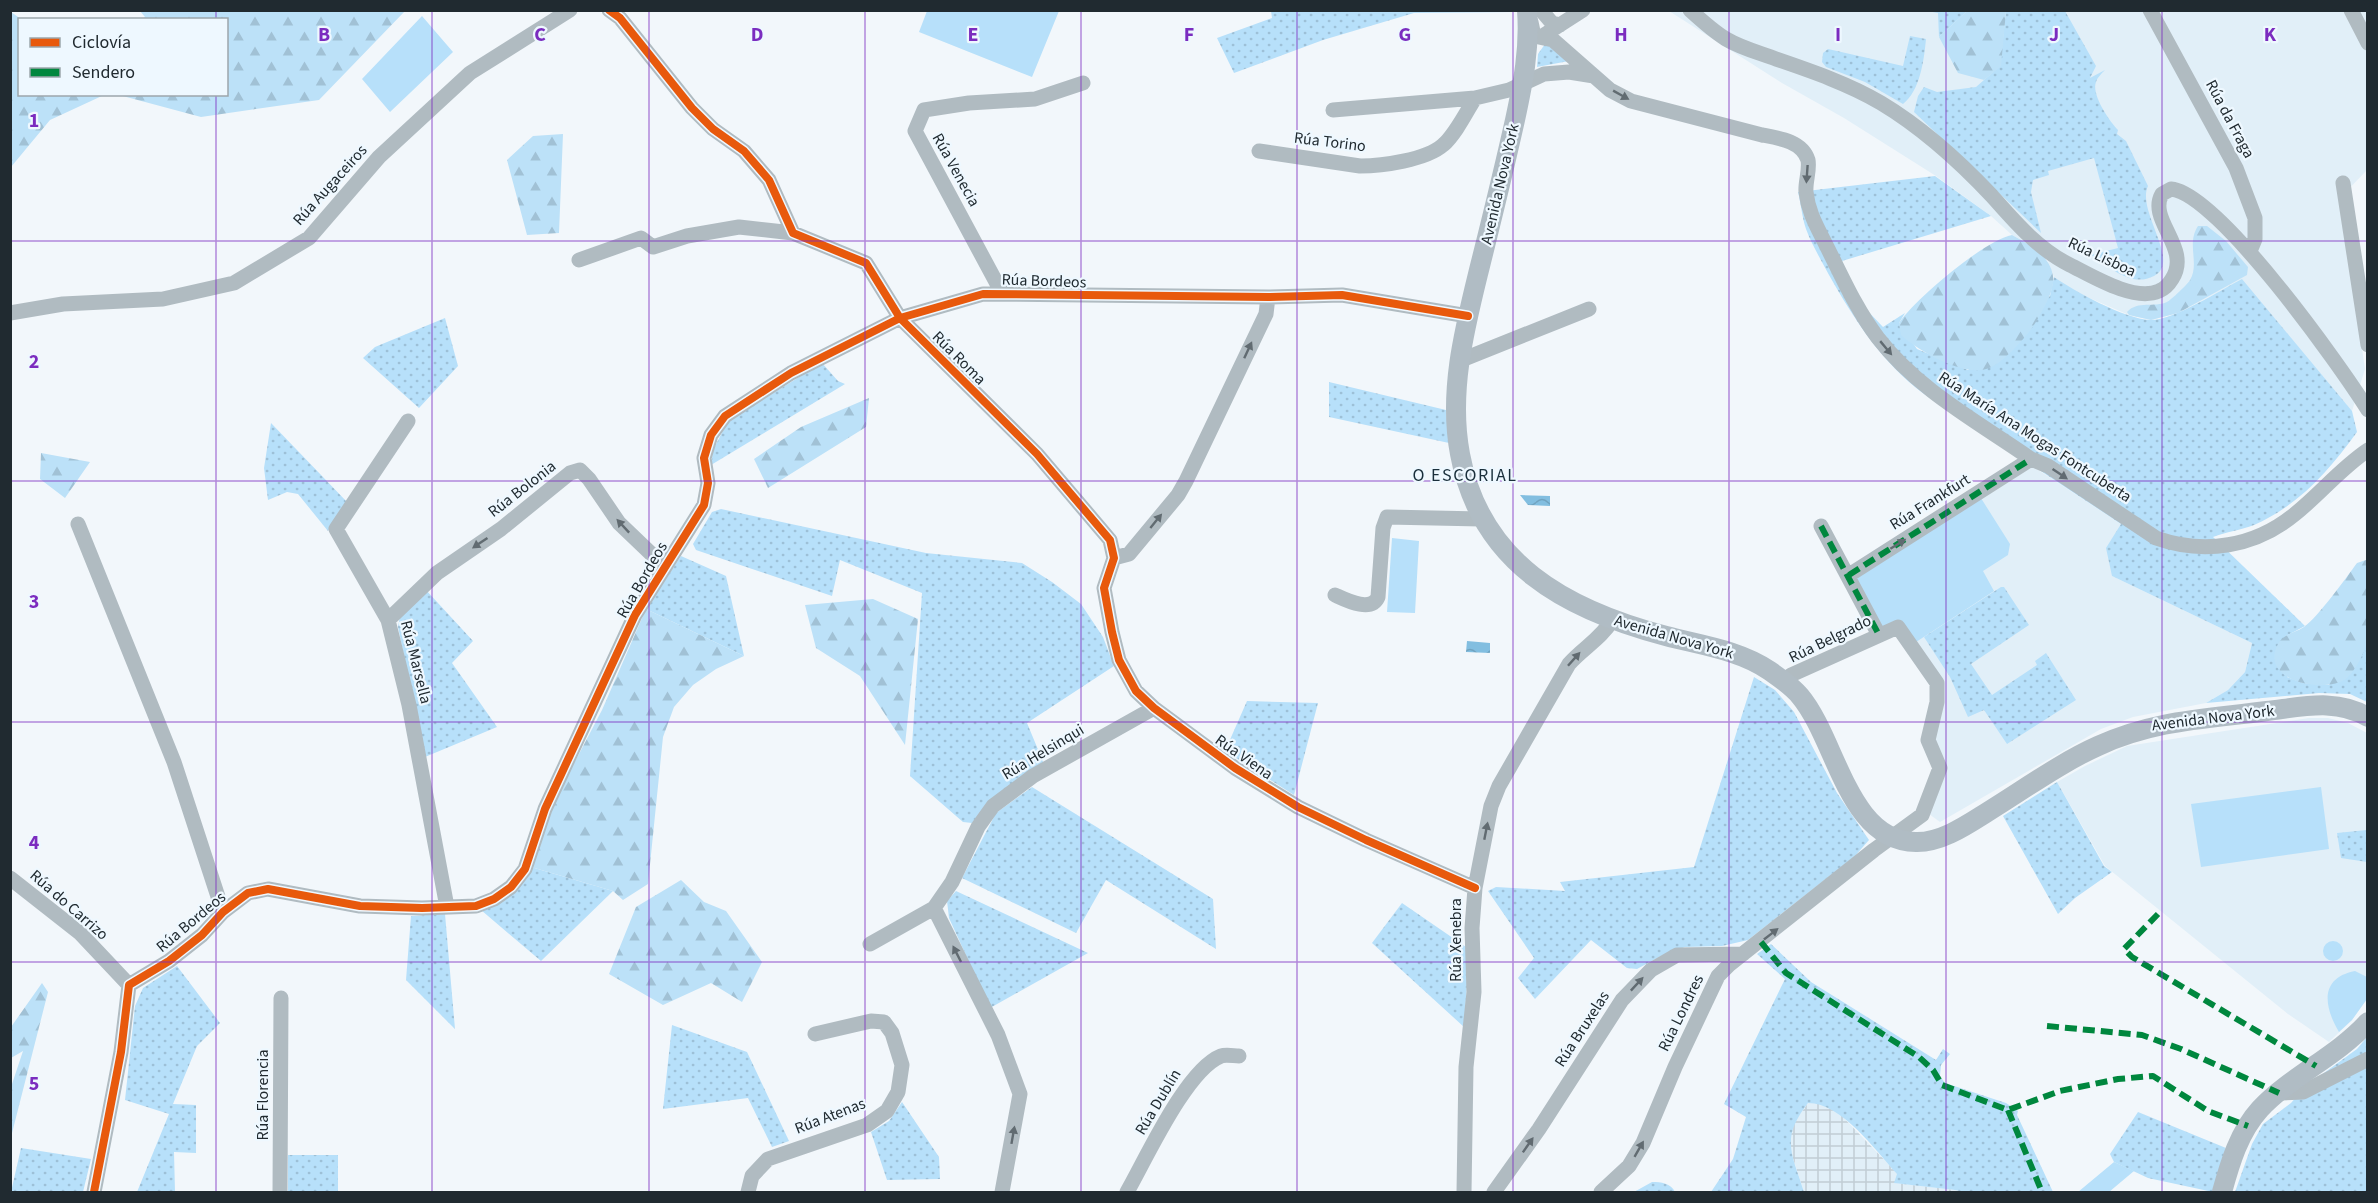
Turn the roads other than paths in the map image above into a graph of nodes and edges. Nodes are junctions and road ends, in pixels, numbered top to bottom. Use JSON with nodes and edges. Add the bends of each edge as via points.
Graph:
{"nodes":[{"id":1,"x":570,"y":10,"type":"edge"},
{"id":2,"x":609,"y":10,"type":"edge"},
{"id":3,"x":1541,"y":10,"type":"edge"},
{"id":4,"x":1583,"y":10,"type":"edge"},
{"id":5,"x":1690,"y":10,"type":"edge"},
{"id":6,"x":2150,"y":10,"type":"edge"},
{"id":7,"x":2350,"y":10,"type":"edge"},
{"id":8,"x":1527,"y":11,"type":"edge"},
{"id":9,"x":1560,"y":25,"type":"junction"},
{"id":10,"x":1540,"y":37,"type":"junction"},
{"id":11,"x":2367,"y":43,"type":"edge"},
{"id":12,"x":1594,"y":76,"type":"junction"},
{"id":13,"x":1083,"y":83,"type":"dead end"},
{"id":14,"x":1523,"y":84,"type":"junction"},
{"id":15,"x":1475,"y":98,"type":"junction"},
{"id":16,"x":1334,"y":110,"type":"dead end"},
{"id":17,"x":1259,"y":151,"type":"dead end"},
{"id":18,"x":2343,"y":183,"type":"dead end"},
{"id":19,"x":793,"y":233,"type":"junction"},
{"id":20,"x":2250,"y":251,"type":"junction"},
{"id":21,"x":579,"y":260,"type":"dead end"},
{"id":22,"x":1002,"y":293,"type":"junction"},
{"id":23,"x":1268,"y":297,"type":"junction"},
{"id":24,"x":1588,"y":309,"type":"dead end"},
{"id":25,"x":10,"y":313,"type":"edge"},
{"id":26,"x":1468,"y":316,"type":"junction"},
{"id":27,"x":900,"y":318,"type":"junction"},
{"id":28,"x":2367,"y":345,"type":"edge"},
{"id":29,"x":1459,"y":361,"type":"junction"},
{"id":30,"x":2367,"y":409,"type":"edge"},
{"id":31,"x":408,"y":421,"type":"dead end"},
{"id":32,"x":2367,"y":450,"type":"edge"},
{"id":33,"x":2031,"y":459,"type":"junction"},
{"id":34,"x":1481,"y":519,"type":"junction"},
{"id":35,"x":78,"y":524,"type":"dead end"},
{"id":36,"x":1821,"y":526,"type":"dead end"},
{"id":37,"x":1114,"y":558,"type":"junction"},
{"id":38,"x":665,"y":567,"type":"junction"},
{"id":39,"x":1849,"y":575,"type":"junction"},
{"id":40,"x":1335,"y":595,"type":"dead end"},
{"id":41,"x":388,"y":620,"type":"junction"},
{"id":42,"x":1612,"y":620,"type":"junction"},
{"id":43,"x":1879,"y":634,"type":"junction"},
{"id":44,"x":1786,"y":684,"type":"junction"},
{"id":45,"x":1154,"y":708,"type":"junction"},
{"id":46,"x":2366,"y":712,"type":"edge"},
{"id":47,"x":1892,"y":839,"type":"junction"},
{"id":48,"x":10,"y":878,"type":"edge"},
{"id":49,"x":1475,"y":888,"type":"junction"},
{"id":50,"x":447,"y":907,"type":"junction"},
{"id":51,"x":934,"y":908,"type":"junction"},
{"id":52,"x":223,"y":912,"type":"junction"},
{"id":53,"x":870,"y":944,"type":"dead end"},
{"id":54,"x":1743,"y":954,"type":"junction"},
{"id":55,"x":129,"y":985,"type":"junction"},
{"id":56,"x":281,"y":998,"type":"dead end"},
{"id":57,"x":2367,"y":1022,"type":"edge"},
{"id":58,"x":815,"y":1034,"type":"dead end"},
{"id":59,"x":1239,"y":1056,"type":"dead end"},
{"id":60,"x":2367,"y":1059,"type":"edge"},
{"id":61,"x":2279,"y":1093,"type":"junction"},
{"id":62,"x":94,"y":1192,"type":"edge"},
{"id":63,"x":280,"y":1192,"type":"edge"},
{"id":64,"x":748,"y":1192,"type":"edge"},
{"id":65,"x":1002,"y":1192,"type":"edge"},
{"id":66,"x":1127,"y":1192,"type":"edge"},
{"id":67,"x":1464,"y":1192,"type":"edge"},
{"id":68,"x":1494,"y":1192,"type":"edge"},
{"id":69,"x":1600,"y":1192,"type":"edge"},
{"id":70,"x":2222,"y":1192,"type":"edge"}],
"edges":[{"from":1,"to":25,"type":"street","name":"Rúa Augaceiros","via":[[470,73],[379,157],[309,238],[234,283],[163,299],[63,304]]},
{"from":2,"to":19,"type":"street","via":[[620,18],[692,108],[744,151],[769,180]]},
{"from":3,"to":9,"type":"street"},
{"from":4,"to":9,"type":"street"},
{"from":5,"to":20,"type":"street","name":"Rúa Lisboa","via":[[1727,40],[1881,103],[1952,158],[2011,220],[2047,250],[2111,284],[2150,294],[2171,281],[2178,259],[2159,204],[2162,194],[2171,189],[2182,192],[2214,215]]},
{"from":6,"to":20,"type":"street","name":"Rúa da Fraga","via":[[2236,168],[2255,218]]},
{"from":7,"to":11,"type":"street"},
{"from":8,"to":10,"type":"street","name":"Avenida Nova York","via":[[1533,34]]},
{"from":8,"to":14,"type":"main road","name":"Avenida Nova York","via":[[1529,40]]},
{"from":9,"to":10,"type":"street"},
{"from":10,"to":12,"type":"street","name":"Rúa María Ana Mogas Fontcuberta","via":[[1551,39]]},
{"from":12,"to":14,"type":"street","via":[[1557,72]]},
{"from":12,"to":33,"type":"street","name":"Rúa María Ana Mogas Fontcuberta","one_way":true,"via":[[1631,101],[1785,139],[1799,147],[1808,160],[1805,189],[1810,213],[1844,284],[1878,338],[1926,387]]},
{"from":13,"to":22,"type":"street","name":"Rúa Venecia","via":[[1035,99],[924,110],[915,131]]},
{"from":14,"to":15,"type":"street","name":"Rúa Torino"},
{"from":14,"to":26,"type":"main road","name":"Avenida Nova York"},
{"from":15,"to":16,"type":"street","name":"Rúa Torino"},
{"from":15,"to":17,"type":"street","name":"Rúa Torino","via":[[1443,145],[1423,156],[1360,166]]},
{"from":18,"to":28,"type":"street"},
{"from":19,"to":21,"type":"street","name":"Rúa Roma","via":[[739,227],[687,236],[653,247],[641,238]]},
{"from":19,"to":27,"type":"street","name":"Rúa Roma","via":[[866,263]]},
{"from":20,"to":30,"type":"street","name":"Rúa Lisboa"},
{"from":22,"to":23,"type":"street","name":"Rúa Bordeos"},
{"from":22,"to":27,"type":"street","name":"Rúa Bordeos","via":[[983,294]]},
{"from":23,"to":26,"type":"street","name":"Rúa Bordeos","via":[[1342,295]]},
{"from":37,"to":23,"type":"street","one_way":true,"via":[[1130,554],[1178,495],[1266,314]]},
{"from":24,"to":29,"type":"street"},
{"from":26,"to":29,"type":"main road","name":"Avenida Nova York"},
{"from":27,"to":37,"type":"street","name":"Rúa Roma","via":[[1037,454],[1110,540]]},
{"from":27,"to":38,"type":"street","name":"Rúa Bordeos","via":[[791,373],[725,416],[711,435],[704,458],[708,483],[704,505]]},
{"from":29,"to":34,"type":"main road","name":"Avenida Nova York","via":[[1459,453]]},
{"from":31,"to":41,"type":"street","name":"Rúa Marsella","via":[[336,529]]},
{"from":33,"to":32,"type":"street","name":"Rúa María Ana Mogas Fontcuberta","one_way":true,"via":[[2048,466],[2156,538],[2174,544],[2223,547],[2264,533],[2294,516]]},
{"from":39,"to":33,"type":"street","name":"Rúa Frankfurt","one_way":true},
{"from":34,"to":40,"type":"street","via":[[1387,517],[1375,603],[1355,603]]},
{"from":34,"to":42,"type":"main road","name":"Avenida Nova York","via":[[1492,536],[1531,575],[1578,605]]},
{"from":35,"to":52,"type":"street","via":[[174,762]]},
{"from":36,"to":39,"type":"street"},
{"from":37,"to":45,"type":"street","name":"Rúa Viena","via":[[1104,588],[1119,660],[1136,691]]},
{"from":38,"to":41,"type":"street","name":"Rúa Bolonia","one_way":true,"via":[[620,523],[580,470],[570,473],[501,529],[437,573]]},
{"from":38,"to":50,"type":"street","name":"Rúa Bordeos","via":[[635,615],[545,809],[525,869],[511,887],[494,899],[476,906]]},
{"from":39,"to":43,"type":"street"},
{"from":41,"to":50,"type":"street","name":"Rúa Marsella","via":[[409,705]]},
{"from":42,"to":44,"type":"main road","name":"Avenida Nova York","via":[[1731,652],[1767,668]]},
{"from":49,"to":42,"type":"street","name":"Rúa Xenebra","one_way":true,"via":[[1491,806],[1499,786],[1569,664],[1603,634]]},
{"from":43,"to":44,"type":"street","name":"Rúa Belgrado","via":[[1791,675]]},
{"from":43,"to":47,"type":"street","name":"Rúa Belgrado","via":[[1898,627],[1937,683],[1928,740],[1940,768],[1922,815]]},
{"from":44,"to":47,"type":"main road","name":"Avenida Nova York","via":[[1800,695],[1819,726],[1860,811],[1876,829]]},
{"from":45,"to":49,"type":"street","name":"Rúa Viena","via":[[1235,768],[1298,807]]},
{"from":45,"to":51,"type":"street","name":"Rúa Helsinqui","via":[[1033,776],[993,806]]},
{"from":46,"to":47,"type":"main road","name":"Avenida Nova York","via":[[2342,706],[2309,705],[2144,728],[2095,747],[1953,833],[1920,843]]},
{"from":54,"to":47,"type":"street","name":"Rúa Londres","one_way":true},
{"from":48,"to":55,"type":"street","name":"Rúa do Carrizo","via":[[80,933]]},
{"from":49,"to":67,"type":"street","name":"Rúa Xenebra"},
{"from":50,"to":52,"type":"street","name":"Rúa Bordeos","via":[[360,906],[268,889],[248,893]]},
{"from":51,"to":53,"type":"street","name":"Rúa Helsinqui"},
{"from":65,"to":51,"type":"street","one_way":true,"via":[[1020,1094],[998,1035]]},
{"from":52,"to":55,"type":"street","name":"Rúa Bordeos","via":[[169,961]]},
{"from":68,"to":54,"type":"street","name":"Rúa Bruxelas","one_way":true,"via":[[1622,1000],[1651,970],[1677,955]]},
{"from":69,"to":54,"type":"street","name":"Rúa Londres","one_way":true,"via":[[1629,1166],[1718,976]]},
{"from":55,"to":62,"type":"street","via":[[119,1063]]},
{"from":56,"to":63,"type":"street","name":"Rúa Florencia"},
{"from":57,"to":61,"type":"main road","via":[[2350,1041]]},
{"from":58,"to":64,"type":"street","name":"Rúa Atenas","via":[[871,1021],[884,1022],[892,1033],[902,1065],[898,1092],[887,1111],[867,1125],[768,1159],[752,1176]]},
{"from":59,"to":66,"type":"street","name":"Rúa Dublín","via":[[1222,1055],[1198,1072]]},
{"from":60,"to":61,"type":"street","via":[[2303,1092]]},
{"from":61,"to":70,"type":"main road","via":[[2260,1109],[2238,1143]]}]}
